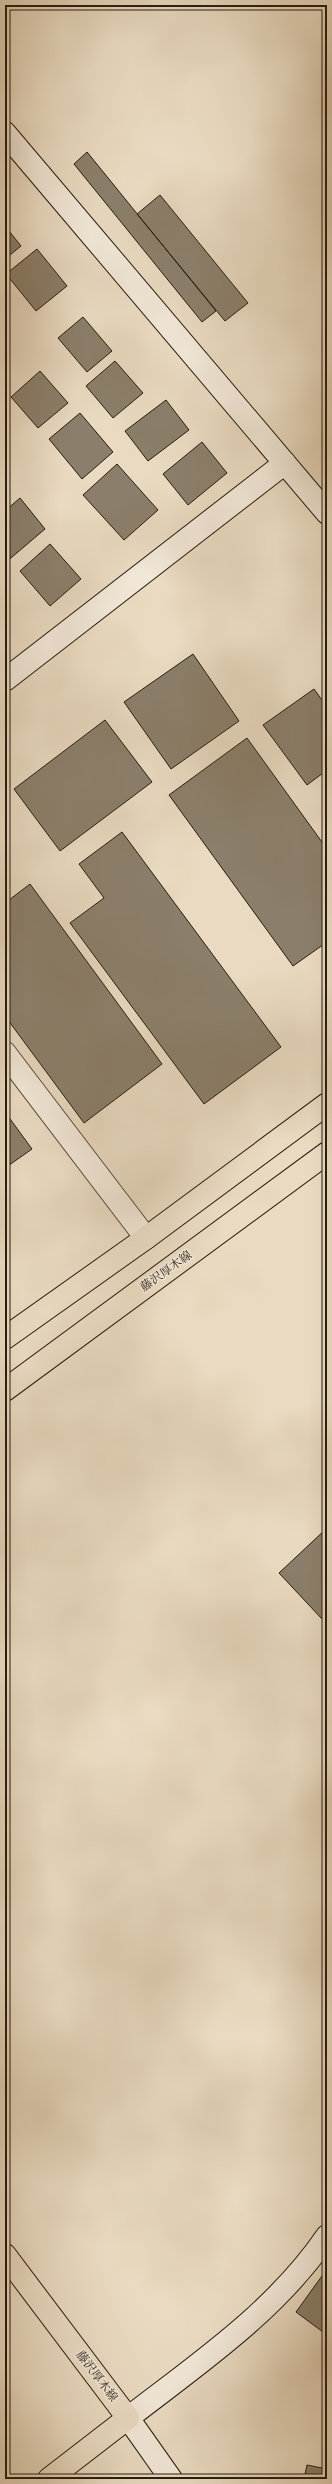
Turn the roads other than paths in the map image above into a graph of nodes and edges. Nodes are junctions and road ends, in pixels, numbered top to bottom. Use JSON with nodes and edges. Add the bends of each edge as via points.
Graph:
{"nodes":[{"id":1,"x":5,"y":133,"type":"edge"},
{"id":2,"x":285,"y":463,"type":"junction"},
{"id":3,"x":327,"y":513,"type":"edge"},
{"id":4,"x":5,"y":680,"type":"edge"},
{"id":5,"x":5,"y":1053,"type":"edge"},
{"id":6,"x":327,"y":1104,"type":"edge"},
{"id":7,"x":327,"y":1153,"type":"edge"},
{"id":8,"x":146,"y":1238,"type":"junction"},
{"id":9,"x":5,"y":1338,"type":"edge"},
{"id":10,"x":5,"y":1390,"type":"edge"},
{"id":11,"x":327,"y":2236,"type":"edge"},
{"id":12,"x":5,"y":2255,"type":"edge"},
{"id":13,"x":128,"y":2418,"type":"junction"},
{"id":14,"x":49,"y":2479,"type":"edge"},
{"id":15,"x":171,"y":2479,"type":"edge"}],
"edges":[{"from":1,"to":2,"type":"street"},
{"from":2,"to":3,"type":"street"},
{"from":2,"to":4,"type":"street"},
{"from":5,"to":8,"type":"street"},
{"from":6,"to":8,"type":"main road"},
{"from":7,"to":10,"type":"main road","name":"藤沢厚木線"},
{"from":8,"to":9,"type":"main road"},
{"from":11,"to":13,"type":"street","via":[[316,2252],[267,2306]]},
{"from":12,"to":13,"type":"main road","name":"藤沢厚木線"},
{"from":13,"to":14,"type":"main road"},
{"from":13,"to":15,"type":"street"}]}
